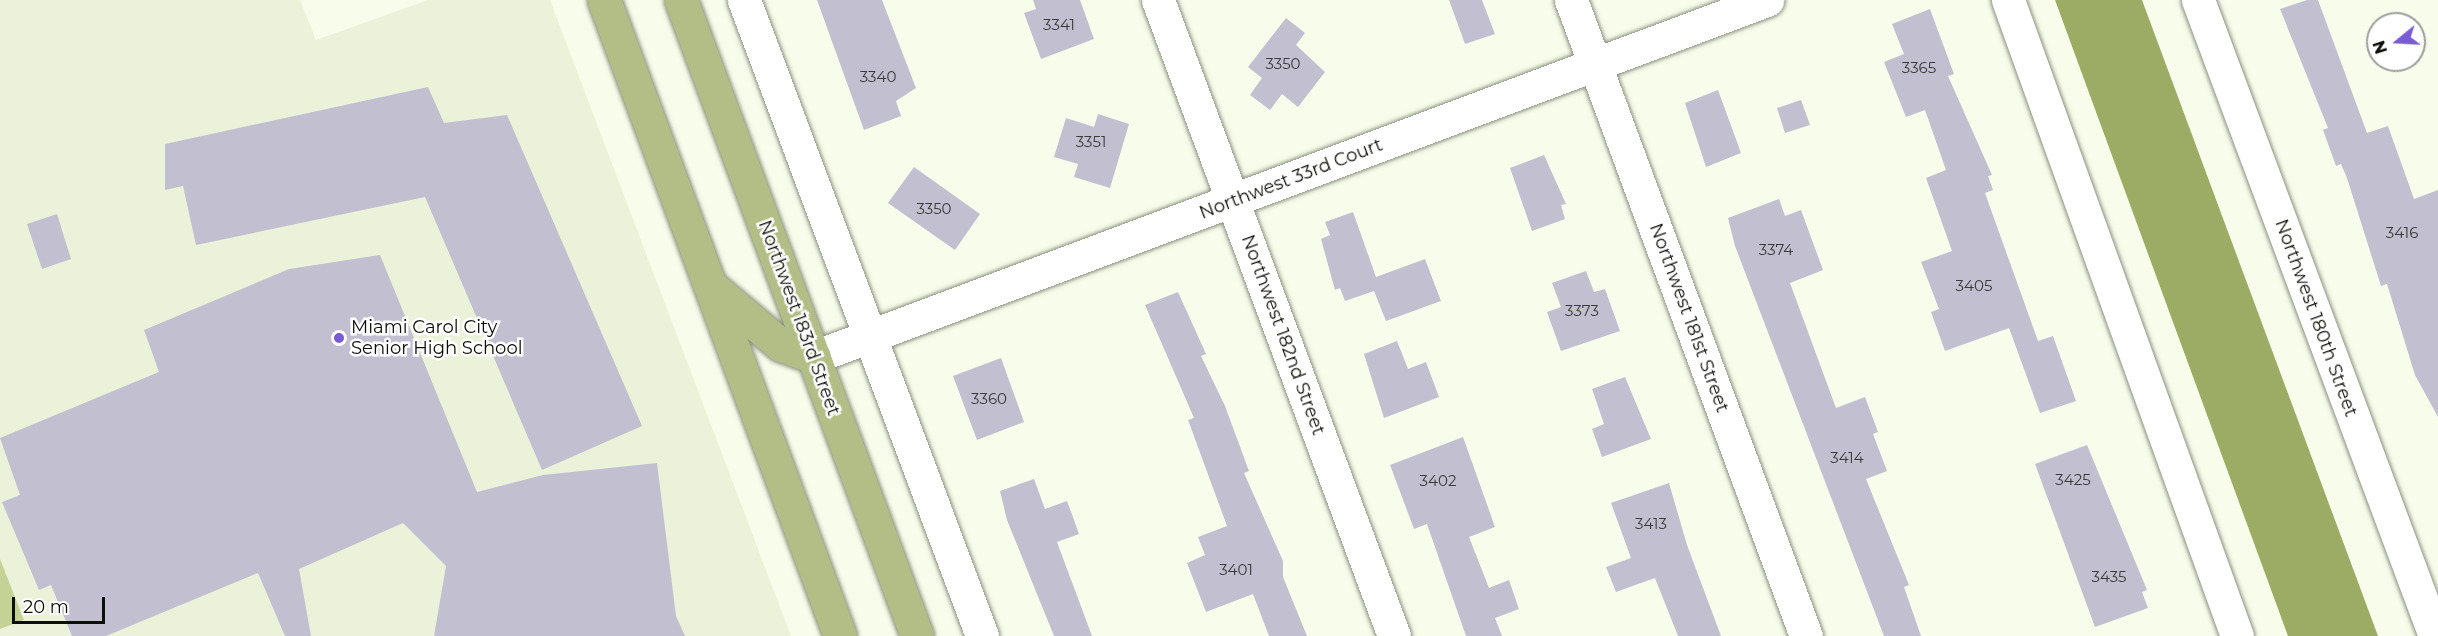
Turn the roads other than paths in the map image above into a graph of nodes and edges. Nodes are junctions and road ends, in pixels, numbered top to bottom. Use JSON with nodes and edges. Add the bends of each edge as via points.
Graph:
{"nodes":[{"id":1,"x":604,"y":0,"type":"edge"},
{"id":2,"x":681,"y":0,"type":"edge"},
{"id":3,"x":744,"y":0,"type":"edge"},
{"id":4,"x":1158,"y":0,"type":"edge"},
{"id":5,"x":1572,"y":0,"type":"edge"},
{"id":6,"x":1767,"y":0,"type":"edge"},
{"id":7,"x":2008,"y":0,"type":"edge"},
{"id":8,"x":2198,"y":0,"type":"edge"},
{"id":9,"x":1596,"y":65,"type":"junction"},
{"id":10,"x":1233,"y":201,"type":"junction"},
{"id":11,"x":710,"y":286,"type":"junction"},
{"id":12,"x":870,"y":337,"type":"junction"},
{"id":13,"x":814,"y":357,"type":"junction"},
{"id":14,"x":840,"y":636,"type":"edge"},
{"id":15,"x":917,"y":636,"type":"edge"},
{"id":16,"x":982,"y":636,"type":"edge"},
{"id":17,"x":1394,"y":636,"type":"edge"},
{"id":18,"x":1806,"y":636,"type":"edge"},
{"id":19,"x":2237,"y":636,"type":"edge"},
{"id":20,"x":2435,"y":636,"type":"edge"}],
"edges":[{"from":1,"to":11,"type":"main road"},
{"from":2,"to":13,"type":"main road","name":"Northwest 183rd Street"},
{"from":3,"to":12,"type":"street"},
{"from":4,"to":10,"type":"street","name":"Northwest 182nd Street"},
{"from":5,"to":9,"type":"street","name":"Northwest 181st Street"},
{"from":6,"to":9,"type":"street","name":"Northwest 33rd Court"},
{"from":7,"to":19,"type":"street"},
{"from":8,"to":20,"type":"street","name":"Northwest 180th Street"},
{"from":9,"to":10,"type":"street","name":"Northwest 33rd Court"},
{"from":9,"to":18,"type":"street","name":"Northwest 181st Street"},
{"from":10,"to":12,"type":"street","name":"Northwest 33rd Court"},
{"from":10,"to":17,"type":"street","name":"Northwest 182nd Street"},
{"from":11,"to":13,"type":"main road","via":[[781,345]]},
{"from":11,"to":14,"type":"main road"},
{"from":12,"to":13,"type":"street","name":"Northwest 33rd Court"},
{"from":12,"to":16,"type":"street"},
{"from":13,"to":15,"type":"main road","name":"Northwest 183rd Street"}]}
